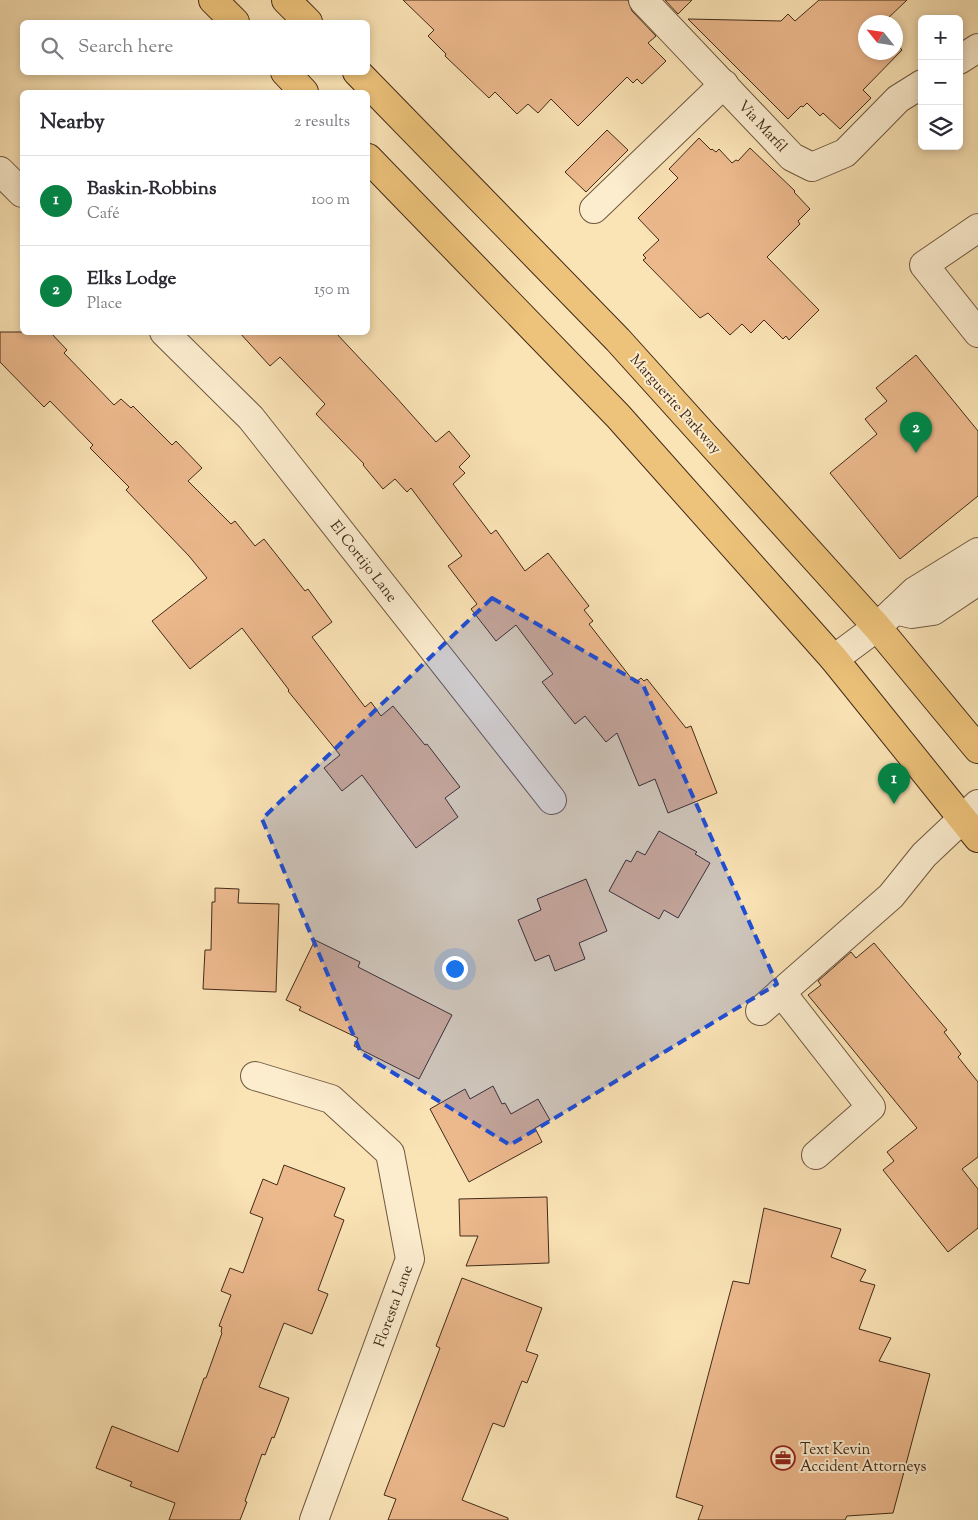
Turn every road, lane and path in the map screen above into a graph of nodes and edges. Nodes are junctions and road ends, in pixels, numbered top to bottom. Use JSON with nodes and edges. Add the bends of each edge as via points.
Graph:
{"nodes":[{"id":1,"x":213,"y":0,"type":"edge"},
{"id":2,"x":286,"y":0,"type":"edge"},
{"id":3,"x":643,"y":0,"type":"edge"},
{"id":4,"x":233,"y":20,"type":"edge"},
{"id":5,"x":306,"y":20,"type":"edge"},
{"id":6,"x":978,"y":48,"type":"edge"},
{"id":7,"x":963,"y":57,"type":"edge"},
{"id":8,"x":288,"y":75,"type":"edge"},
{"id":9,"x":360,"y":75,"type":"edge"},
{"id":10,"x":724,"y":84,"type":"junction"},
{"id":11,"x":918,"y":86,"type":"edge"},
{"id":12,"x":302,"y":90,"type":"edge"},
{"id":13,"x":370,"y":160,"type":"edge"},
{"id":14,"x":0,"y":171,"type":"edge"},
{"id":15,"x":20,"y":191,"type":"edge"},
{"id":16,"x":594,"y":209,"type":"dead end"},
{"id":17,"x":978,"y":228,"type":"edge"},
{"id":18,"x":978,"y":333,"type":"edge"},
{"id":19,"x":167,"y":335,"type":"edge"},
{"id":20,"x":978,"y":552,"type":"edge"},
{"id":21,"x":978,"y":582,"type":"edge"},
{"id":22,"x":886,"y":618,"type":"junction"},
{"id":23,"x":834,"y":659,"type":"junction"},
{"id":24,"x":978,"y":749,"type":"edge"},
{"id":25,"x":552,"y":800,"type":"dead end"},
{"id":26,"x":973,"y":820,"type":"edge"},
{"id":27,"x":781,"y":992,"type":"junction"},
{"id":28,"x":760,"y":1011,"type":"dead end"},
{"id":29,"x":255,"y":1076,"type":"dead end"},
{"id":30,"x":816,"y":1154,"type":"dead end"},
{"id":31,"x":314,"y":1520,"type":"edge"}],
"edges":[{"from":1,"to":4,"type":"main road"},
{"from":2,"to":5,"type":"main road"},
{"from":3,"to":10,"type":"street","name":"Via Marfil"},
{"from":6,"to":7,"type":"street"},
{"from":8,"to":12,"type":"main road"},
{"from":9,"to":22,"type":"main road","name":"Marguerite Parkway"},
{"from":10,"to":11,"type":"street","name":"Via Marfil","via":[[792,157],[812,166],[845,153],[898,99]]},
{"from":10,"to":16,"type":"street"},
{"from":13,"to":23,"type":"main road","via":[[618,416]]},
{"from":14,"to":15,"type":"street"},
{"from":17,"to":18,"type":"street","via":[[924,265]]},
{"from":19,"to":25,"type":"street","name":"El Cortijo Lane","via":[[251,418]]},
{"from":20,"to":22,"type":"street","via":[[915,591]]},
{"from":21,"to":22,"type":"street","via":[[933,611]]},
{"from":22,"to":23,"type":"street"},
{"from":22,"to":24,"type":"main road","name":"Marguerite Parkway"},
{"from":23,"to":26,"type":"main road"},
{"from":26,"to":27,"type":"street","via":[[924,855],[891,896]]},
{"from":27,"to":28,"type":"street"},
{"from":27,"to":30,"type":"street","via":[[871,1107]]},
{"from":29,"to":31,"type":"street","name":"Floresta Lane","via":[[331,1099],[390,1153],[410,1259]]}]}
